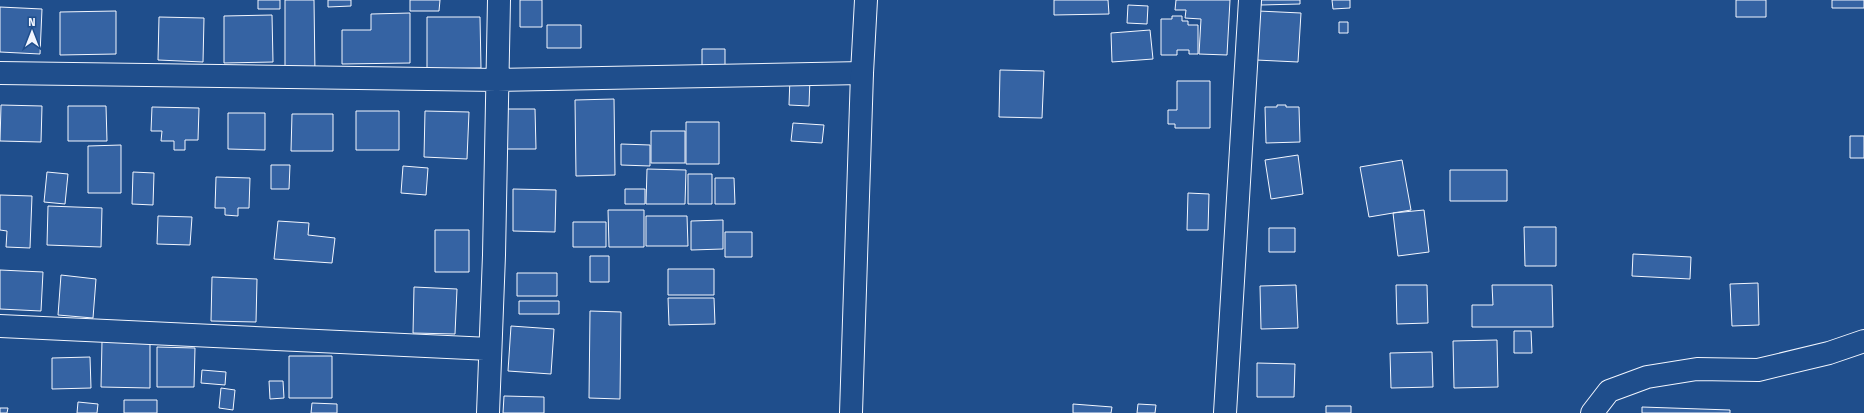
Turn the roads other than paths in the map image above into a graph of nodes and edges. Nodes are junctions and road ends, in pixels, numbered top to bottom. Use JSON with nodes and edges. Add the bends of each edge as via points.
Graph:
{"nodes":[{"id":1,"x":498,"y":0,"type":"edge"},
{"id":2,"x":866,"y":0,"type":"edge"},
{"id":3,"x":1250,"y":0,"type":"edge"},
{"id":4,"x":0,"y":73,"type":"edge"},
{"id":5,"x":862,"y":73,"type":"junction"},
{"id":6,"x":496,"y":80,"type":"junction"},
{"id":7,"x":0,"y":326,"type":"edge"},
{"id":8,"x":1864,"y":341,"type":"edge"},
{"id":9,"x":490,"y":349,"type":"junction"},
{"id":10,"x":488,"y":413,"type":"edge"},
{"id":11,"x":851,"y":413,"type":"edge"},
{"id":12,"x":1225,"y":413,"type":"edge"},
{"id":13,"x":1592,"y":413,"type":"edge"}],
"edges":[{"from":1,"to":6,"type":"main road"},
{"from":2,"to":5,"type":"main road"},
{"from":3,"to":12,"type":"main road"},
{"from":4,"to":6,"type":"main road"},
{"from":5,"to":6,"type":"main road"},
{"from":5,"to":11,"type":"main road"},
{"from":6,"to":9,"type":"main road"},
{"from":7,"to":9,"type":"main road"},
{"from":8,"to":13,"type":"main road","via":[[1829,353],[1758,370],[1697,368],[1647,376],[1609,391]]},
{"from":9,"to":10,"type":"main road"}]}
